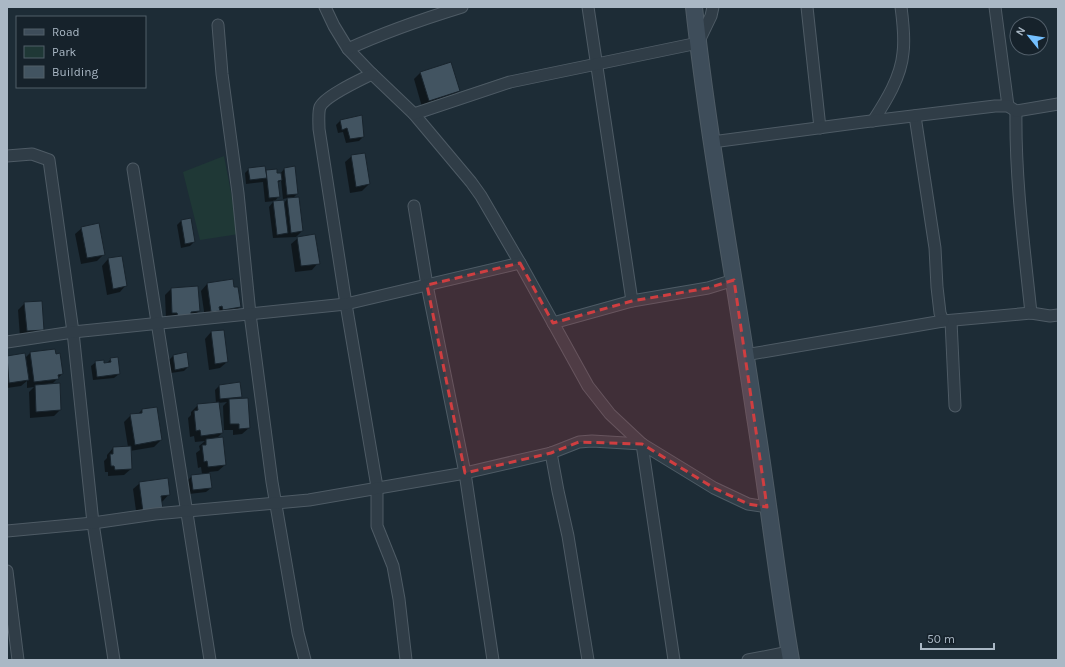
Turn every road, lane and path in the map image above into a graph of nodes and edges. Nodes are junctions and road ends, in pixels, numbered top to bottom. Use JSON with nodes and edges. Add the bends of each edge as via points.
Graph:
{"nodes":[{"id":1,"x":325,"y":7,"type":"edge"},
{"id":2,"x":462,"y":7,"type":"edge"},
{"id":3,"x":588,"y":7,"type":"edge"},
{"id":4,"x":694,"y":7,"type":"edge"},
{"id":5,"x":713,"y":7,"type":"edge"},
{"id":6,"x":807,"y":7,"type":"edge"},
{"id":7,"x":901,"y":7,"type":"edge"},
{"id":8,"x":995,"y":7,"type":"edge"},
{"id":9,"x":218,"y":25,"type":"dead end"},
{"id":10,"x":698,"y":43,"type":"junction"},
{"id":11,"x":348,"y":49,"type":"junction"},
{"id":12,"x":596,"y":64,"type":"junction"},
{"id":13,"x":372,"y":74,"type":"junction"},
{"id":14,"x":1058,"y":104,"type":"edge"},
{"id":15,"x":1012,"y":108,"type":"junction"},
{"id":16,"x":414,"y":114,"type":"junction"},
{"id":17,"x":915,"y":116,"type":"junction"},
{"id":18,"x":873,"y":120,"type":"junction"},
{"id":19,"x":820,"y":128,"type":"junction"},
{"id":20,"x":712,"y":142,"type":"junction"},
{"id":21,"x":7,"y":156,"type":"edge"},
{"id":22,"x":133,"y":169,"type":"dead end"},
{"id":23,"x":414,"y":206,"type":"dead end"},
{"id":24,"x":520,"y":263,"type":"junction"},
{"id":25,"x":734,"y":280,"type":"junction"},
{"id":26,"x":427,"y":285,"type":"junction"},
{"id":27,"x":632,"y":301,"type":"junction"},
{"id":28,"x":346,"y":304,"type":"junction"},
{"id":29,"x":1032,"y":313,"type":"junction"},
{"id":30,"x":250,"y":314,"type":"junction"},
{"id":31,"x":1058,"y":315,"type":"edge"},
{"id":32,"x":947,"y":321,"type":"junction"},
{"id":33,"x":158,"y":323,"type":"junction"},
{"id":34,"x":553,"y":323,"type":"junction"},
{"id":35,"x":73,"y":332,"type":"junction"},
{"id":36,"x":7,"y":342,"type":"edge"},
{"id":37,"x":745,"y":355,"type":"junction"},
{"id":38,"x":955,"y":406,"type":"dead end"},
{"id":39,"x":642,"y":444,"type":"junction"},
{"id":40,"x":551,"y":453,"type":"junction"},
{"id":41,"x":465,"y":473,"type":"junction"},
{"id":42,"x":377,"y":488,"type":"junction"},
{"id":43,"x":276,"y":504,"type":"junction"},
{"id":44,"x":768,"y":507,"type":"junction"},
{"id":45,"x":186,"y":512,"type":"junction"},
{"id":46,"x":93,"y":523,"type":"junction"},
{"id":47,"x":7,"y":531,"type":"edge"},
{"id":48,"x":7,"y":571,"type":"edge"},
{"id":49,"x":790,"y":656,"type":"edge"},
{"id":50,"x":18,"y":660,"type":"edge"},
{"id":51,"x":114,"y":660,"type":"edge"},
{"id":52,"x":210,"y":660,"type":"edge"},
{"id":53,"x":305,"y":660,"type":"edge"},
{"id":54,"x":406,"y":660,"type":"edge"},
{"id":55,"x":493,"y":660,"type":"edge"},
{"id":56,"x":588,"y":660,"type":"edge"},
{"id":57,"x":674,"y":660,"type":"edge"},
{"id":58,"x":748,"y":660,"type":"edge"}],
"edges":[{"from":1,"to":11,"type":"street"},
{"from":2,"to":11,"type":"street","via":[[414,22]]},
{"from":3,"to":12,"type":"street"},
{"from":4,"to":10,"type":"street"},
{"from":5,"to":10,"type":"street"},
{"from":6,"to":19,"type":"street"},
{"from":7,"to":18,"type":"street","via":[[903,55],[896,80]]},
{"from":8,"to":15,"type":"street"},
{"from":9,"to":30,"type":"street"},
{"from":10,"to":12,"type":"street"},
{"from":10,"to":20,"type":"street"},
{"from":11,"to":13,"type":"street"},
{"from":12,"to":16,"type":"street","via":[[510,82]]},
{"from":12,"to":27,"type":"street"},
{"from":13,"to":16,"type":"street"},
{"from":13,"to":28,"type":"street","via":[[334,95],[320,108],[319,129]]},
{"from":14,"to":15,"type":"street"},
{"from":15,"to":17,"type":"street","via":[[995,106]]},
{"from":15,"to":29,"type":"street"},
{"from":16,"to":24,"type":"street","via":[[481,196]]},
{"from":17,"to":18,"type":"street"},
{"from":17,"to":32,"type":"street","via":[[935,248],[940,313]]},
{"from":18,"to":19,"type":"street"},
{"from":19,"to":20,"type":"street"},
{"from":20,"to":25,"type":"street"},
{"from":21,"to":35,"type":"street","via":[[32,154],[49,160]]},
{"from":22,"to":33,"type":"street"},
{"from":23,"to":26,"type":"street"},
{"from":24,"to":26,"type":"street"},
{"from":24,"to":34,"type":"street"},
{"from":25,"to":27,"type":"street","via":[[708,288]]},
{"from":25,"to":37,"type":"street"},
{"from":26,"to":28,"type":"street"},
{"from":26,"to":41,"type":"street"},
{"from":27,"to":34,"type":"street"},
{"from":28,"to":30,"type":"street"},
{"from":28,"to":42,"type":"street"},
{"from":29,"to":31,"type":"street"},
{"from":29,"to":32,"type":"street"},
{"from":30,"to":33,"type":"street"},
{"from":30,"to":43,"type":"street"},
{"from":32,"to":37,"type":"street"},
{"from":32,"to":38,"type":"street"},
{"from":33,"to":35,"type":"street"},
{"from":33,"to":45,"type":"street"},
{"from":34,"to":39,"type":"street","via":[[588,386],[610,414]]},
{"from":35,"to":36,"type":"street"},
{"from":35,"to":46,"type":"street"},
{"from":37,"to":44,"type":"street"},
{"from":39,"to":40,"type":"street","via":[[579,442]]},
{"from":39,"to":44,"type":"street","via":[[720,491],[748,504]]},
{"from":39,"to":57,"type":"street"},
{"from":40,"to":41,"type":"street"},
{"from":40,"to":56,"type":"street","via":[[568,536]]},
{"from":41,"to":42,"type":"street"},
{"from":41,"to":55,"type":"street"},
{"from":42,"to":43,"type":"street"},
{"from":42,"to":54,"type":"street","via":[[377,526],[393,566]]},
{"from":43,"to":45,"type":"street"},
{"from":43,"to":53,"type":"street"},
{"from":44,"to":49,"type":"street"},
{"from":45,"to":46,"type":"street"},
{"from":45,"to":52,"type":"street"},
{"from":46,"to":47,"type":"street"},
{"from":46,"to":51,"type":"street"},
{"from":48,"to":50,"type":"street"},
{"from":49,"to":58,"type":"street"}]}
